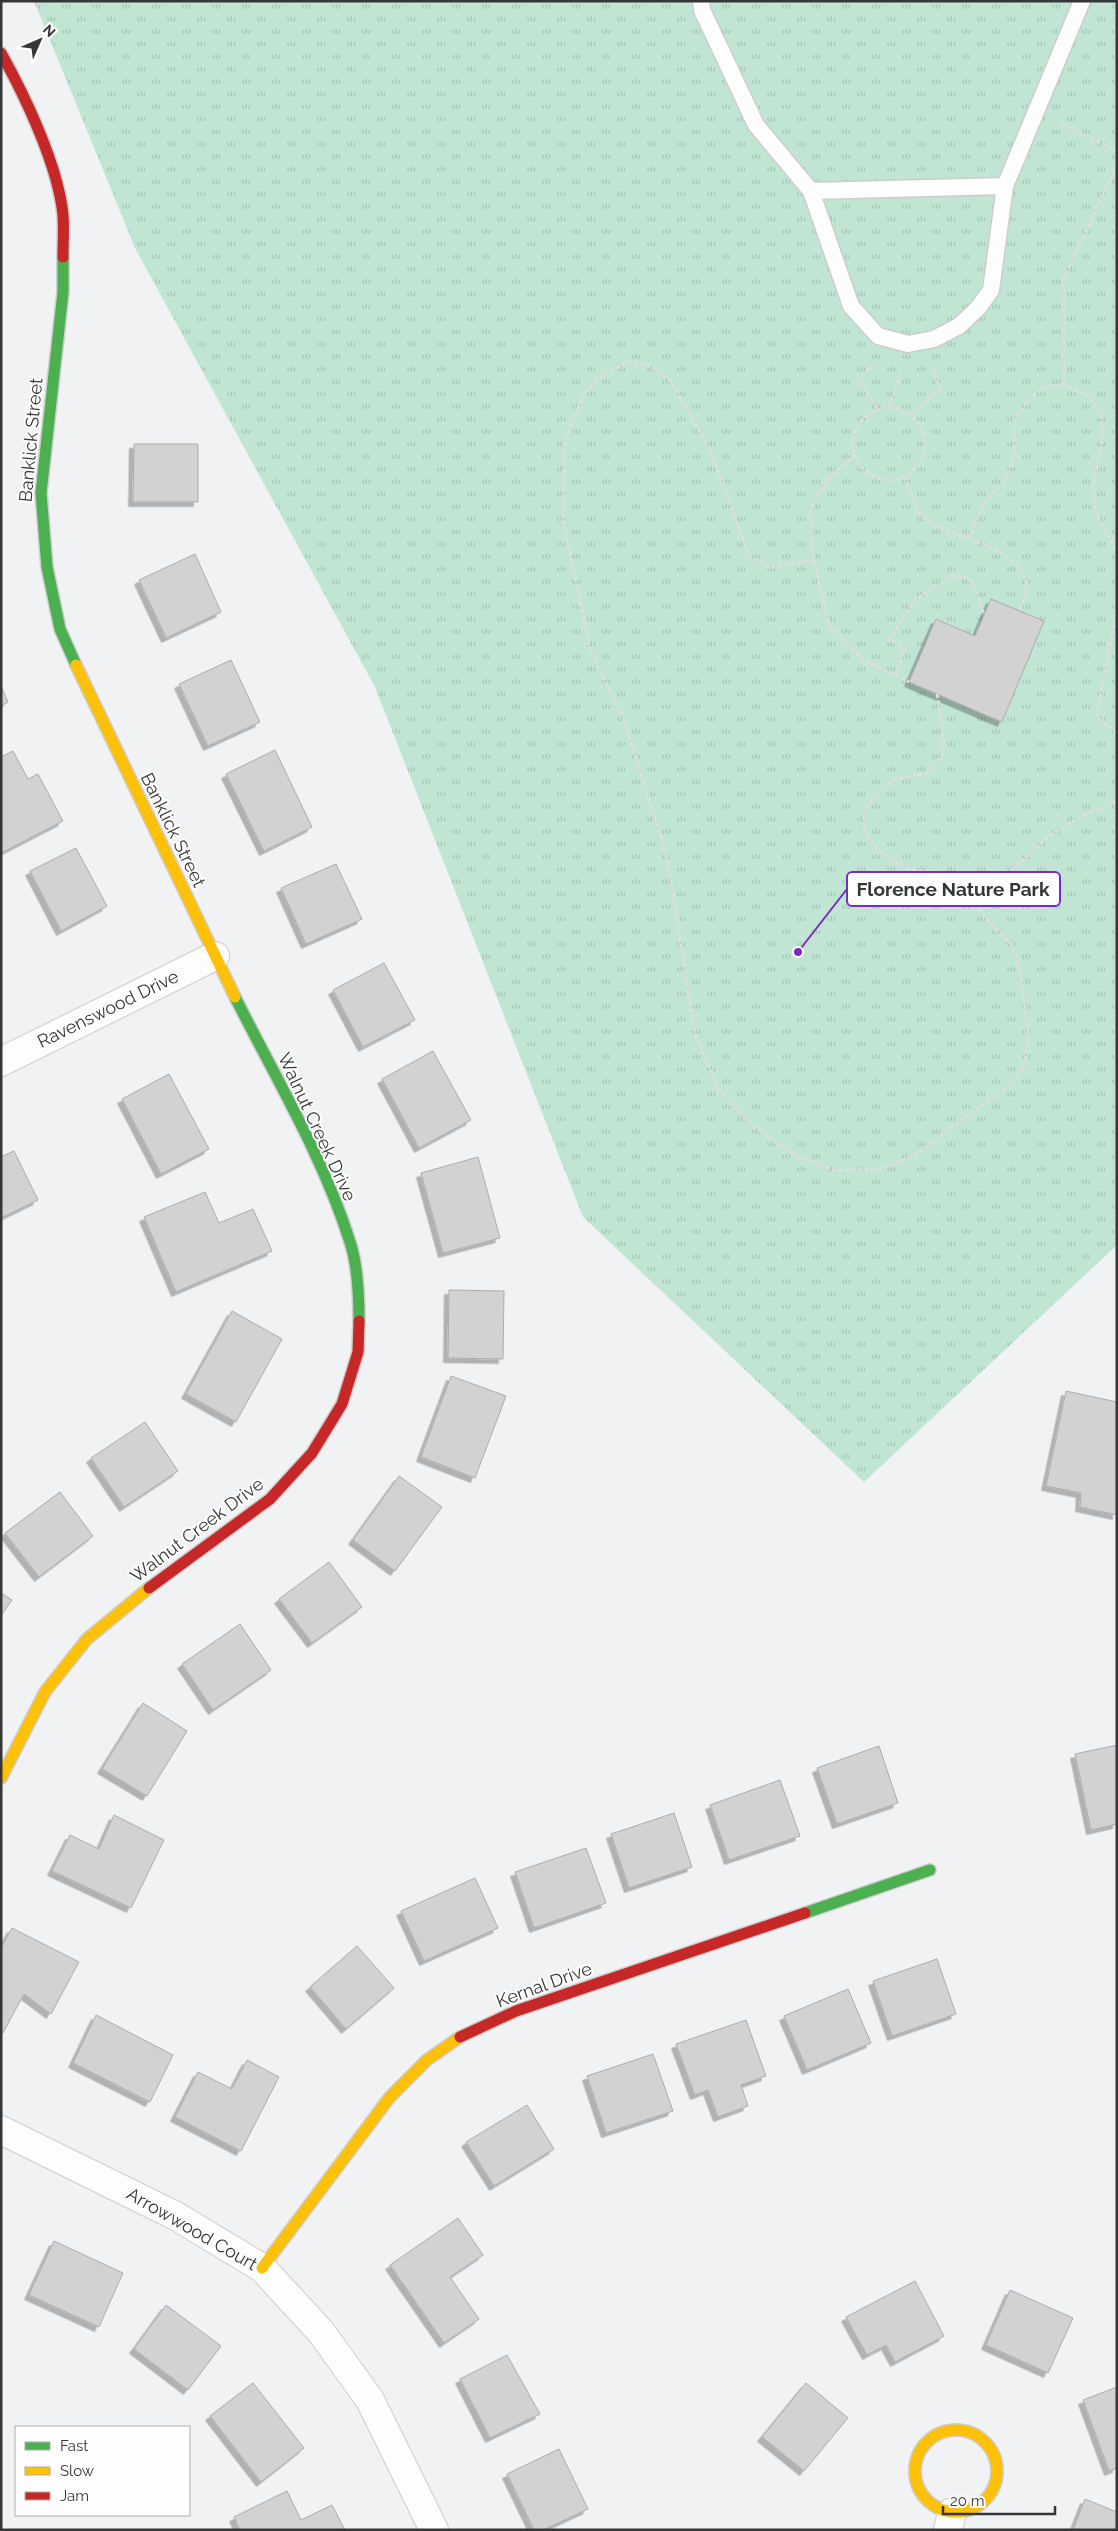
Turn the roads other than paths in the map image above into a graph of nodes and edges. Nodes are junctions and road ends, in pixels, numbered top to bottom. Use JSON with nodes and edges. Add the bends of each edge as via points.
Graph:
{"nodes":[{"id":1,"x":701,"y":1,"type":"edge"},
{"id":2,"x":1082,"y":1,"type":"edge"},
{"id":3,"x":1,"y":53,"type":"edge"},
{"id":4,"x":1005,"y":186,"type":"junction"},
{"id":5,"x":811,"y":191,"type":"junction"},
{"id":6,"x":214,"y":956,"type":"junction"},
{"id":7,"x":1,"y":1062,"type":"edge"},
{"id":8,"x":1,"y":1778,"type":"edge"},
{"id":9,"x":930,"y":1870,"type":"dead end"},
{"id":10,"x":1,"y":2130,"type":"edge"},
{"id":11,"x":262,"y":2268,"type":"junction"},
{"id":12,"x":950,"y":2521,"type":"edge"},
{"id":13,"x":434,"y":2530,"type":"edge"}],
"edges":[{"from":1,"to":5,"type":"lane","via":[[702,10],[756,125]]},
{"from":2,"to":4,"type":"lane"},
{"from":3,"to":6,"type":"street","name":"Banklick Street","via":[[19,85],[52,168],[63,214],[63,292],[41,493],[47,568],[60,629]]},
{"from":4,"to":5,"type":"lane"},
{"from":4,"to":5,"type":"lane","via":[[991,290],[959,326],[934,339],[908,344],[878,336],[851,306]]},
{"from":6,"to":7,"type":"street","name":"Ravenswood Drive"},
{"from":6,"to":8,"type":"street","name":"Walnut Creek Drive","via":[[321,1168],[351,1244],[359,1295],[358,1352],[342,1404],[312,1454],[270,1499],[87,1638],[45,1692]]},
{"from":9,"to":11,"type":"street","name":"Kernal Drive","via":[[516,2012],[465,2034],[427,2060],[390,2097]]},
{"from":10,"to":11,"type":"street","name":"Arrowwood Court","via":[[176,2216]]},
{"from":11,"to":13,"type":"street","name":"Arrowwood Court","via":[[321,2332],[370,2400]]},
{"from":12,"to":12,"type":"street","via":[[978,2507],[988,2498],[997,2473],[996,2460],[981,2438],[955,2429],[929,2439],[920,2449],[914,2476],[927,2501]]}]}
